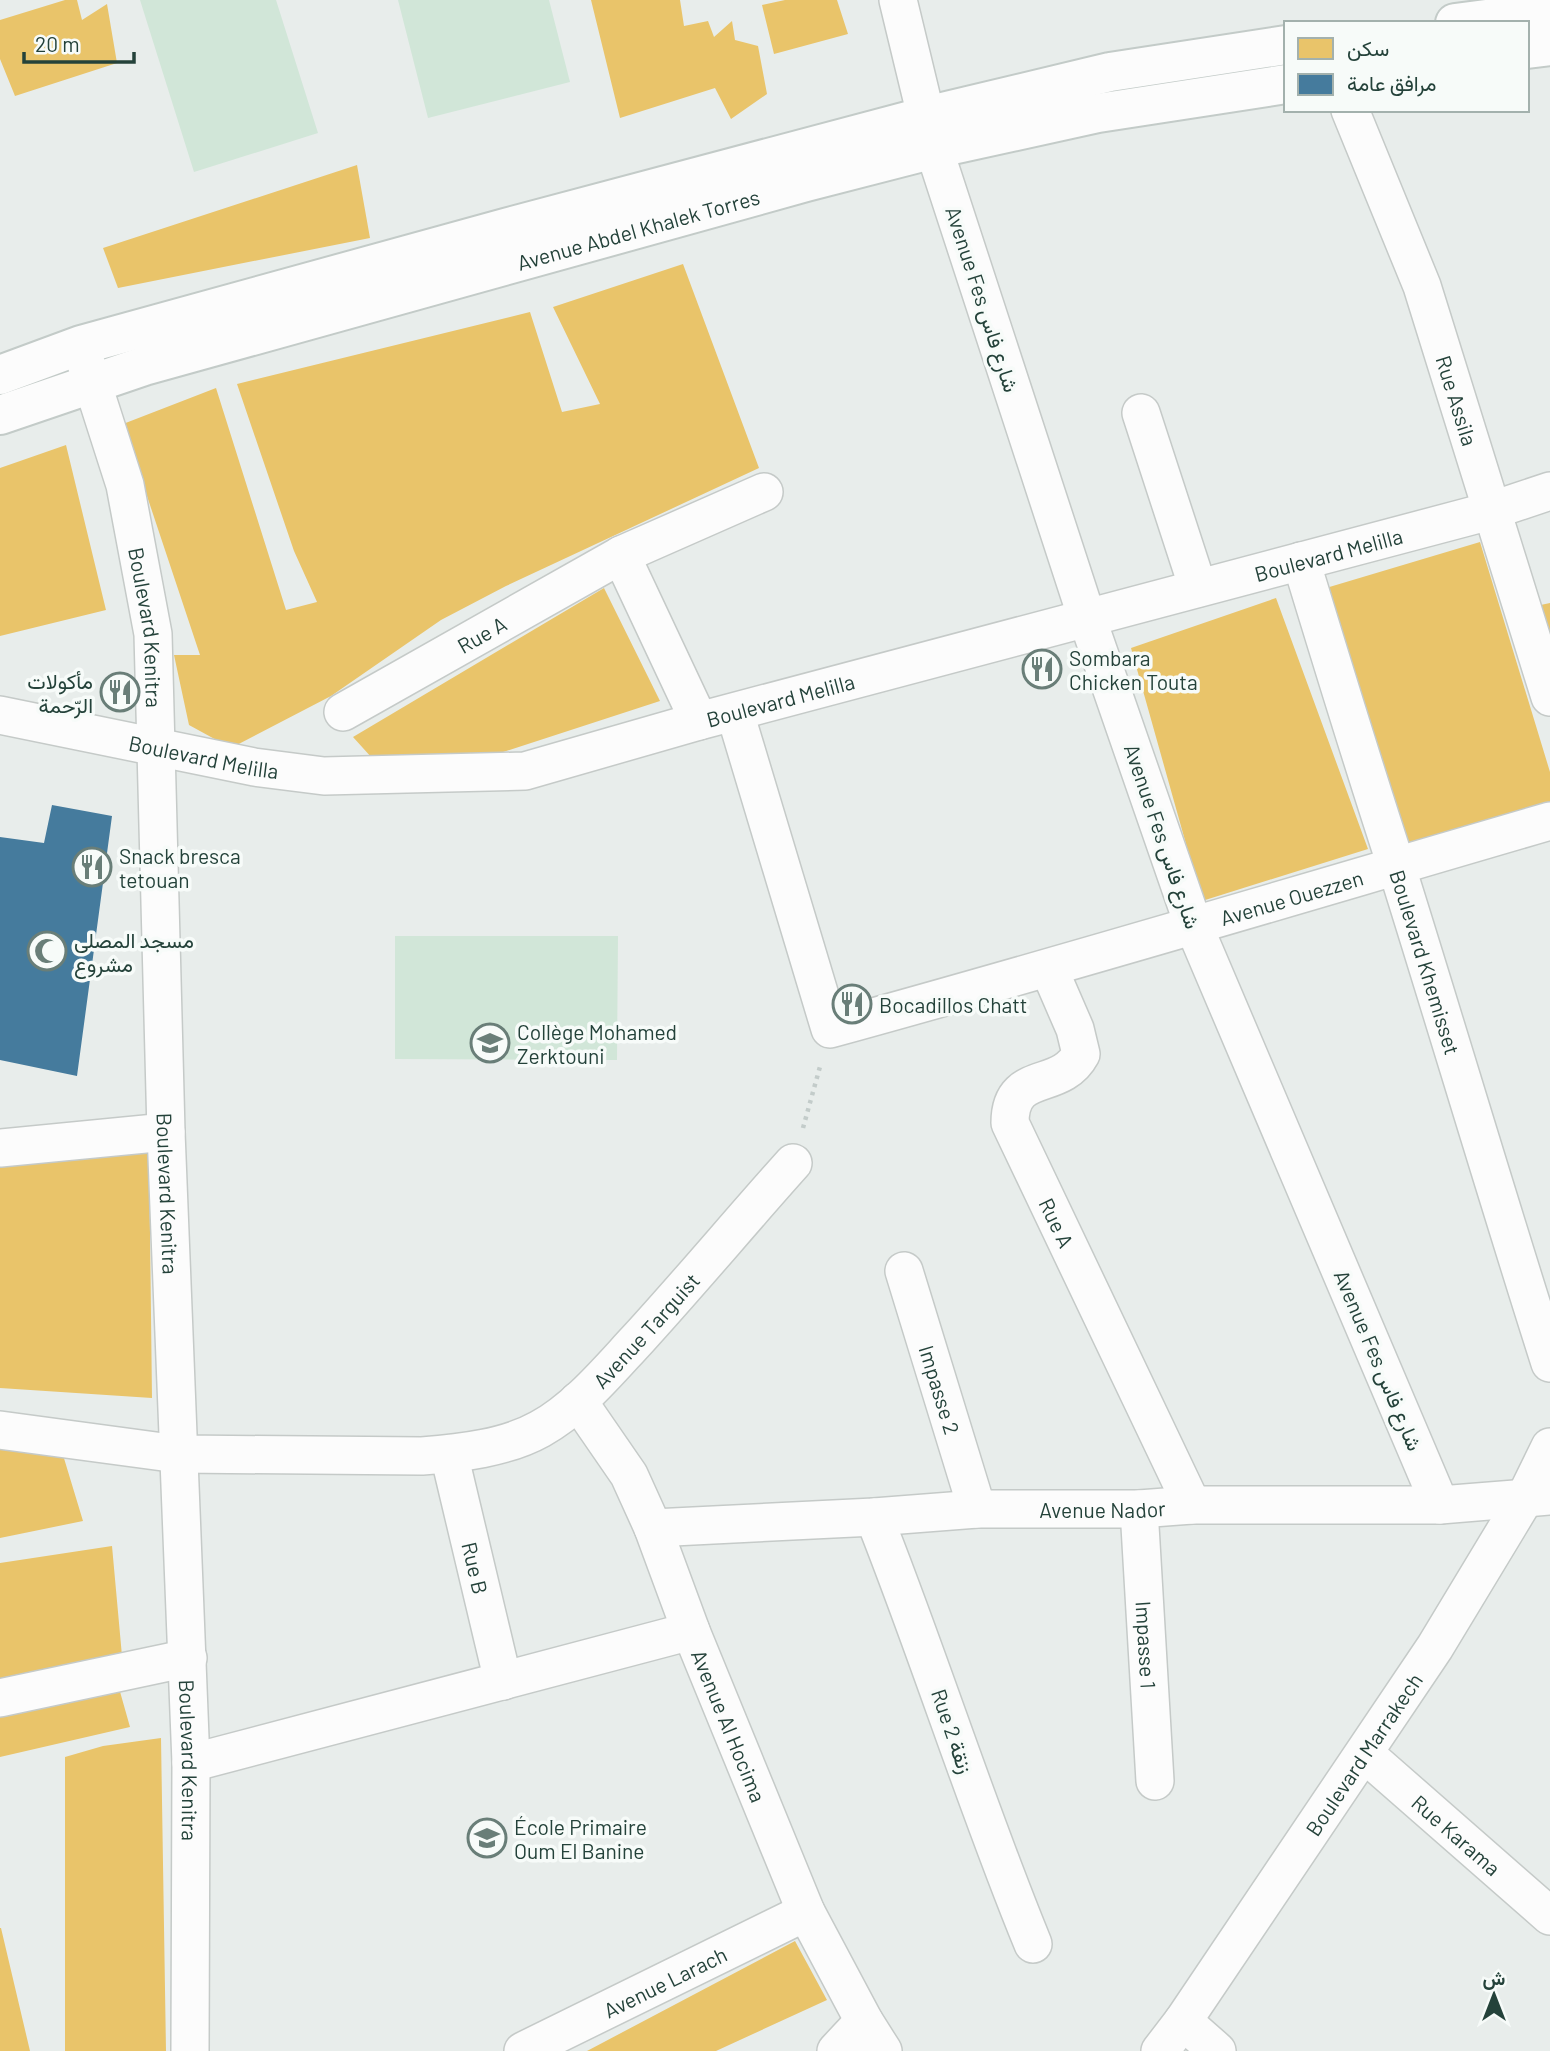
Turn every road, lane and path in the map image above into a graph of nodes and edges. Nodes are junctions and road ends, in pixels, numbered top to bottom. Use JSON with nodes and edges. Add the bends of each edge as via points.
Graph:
{"nodes":[{"id":1,"x":898,"y":0,"type":"edge"},
{"id":2,"x":1529,"y":21,"type":"edge"},
{"id":3,"x":1550,"y":21,"type":"edge"},
{"id":4,"x":1284,"y":45,"type":"edge"},
{"id":5,"x":1529,"y":47,"type":"edge"},
{"id":6,"x":1284,"y":84,"type":"edge"},
{"id":7,"x":1351,"y":112,"type":"edge"},
{"id":8,"x":930,"y":133,"type":"junction"},
{"id":9,"x":81,"y":345,"type":"junction"},
{"id":10,"x":0,"y":375,"type":"edge"},
{"id":11,"x":92,"y":384,"type":"junction"},
{"id":12,"x":1141,"y":413,"type":"dead end"},
{"id":13,"x":0,"y":415,"type":"edge"},
{"id":14,"x":1550,"y":491,"type":"edge"},
{"id":15,"x":764,"y":492,"type":"dead end"},
{"id":16,"x":1490,"y":511,"type":"junction"},
{"id":17,"x":621,"y":555,"type":"junction"},
{"id":18,"x":1301,"y":561,"type":"junction"},
{"id":19,"x":1198,"y":588,"type":"junction"},
{"id":20,"x":1087,"y":618,"type":"junction"},
{"id":21,"x":1550,"y":697,"type":"edge"},
{"id":22,"x":343,"y":712,"type":"dead end"},
{"id":23,"x":736,"y":713,"type":"junction"},
{"id":24,"x":0,"y":715,"type":"edge"},
{"id":25,"x":699,"y":721,"type":"junction"},
{"id":26,"x":157,"y":747,"type":"junction"},
{"id":27,"x":1550,"y":821,"type":"edge"},
{"id":28,"x":1396,"y":866,"type":"junction"},
{"id":29,"x":1193,"y":924,"type":"junction"},
{"id":30,"x":1049,"y":969,"type":"junction"},
{"id":31,"x":831,"y":1029,"type":"junction"},
{"id":32,"x":166,"y":1132,"type":"junction"},
{"id":33,"x":0,"y":1148,"type":"edge"},
{"id":34,"x":793,"y":1163,"type":"joint"},
{"id":35,"x":904,"y":1271,"type":"dead end"},
{"id":36,"x":1550,"y":1363,"type":"edge"},
{"id":37,"x":578,"y":1401,"type":"junction"},
{"id":38,"x":0,"y":1430,"type":"edge"},
{"id":39,"x":1550,"y":1447,"type":"edge"},
{"id":40,"x":178,"y":1454,"type":"junction"},
{"id":41,"x":449,"y":1454,"type":"junction"},
{"id":42,"x":1537,"y":1497,"type":"edge"},
{"id":43,"x":1192,"y":1505,"type":"junction"},
{"id":44,"x":1440,"y":1505,"type":"junction"},
{"id":45,"x":977,"y":1509,"type":"junction"},
{"id":46,"x":1139,"y":1509,"type":"junction"},
{"id":47,"x":874,"y":1517,"type":"junction"},
{"id":48,"x":653,"y":1528,"type":"junction"},
{"id":49,"x":691,"y":1631,"type":"junction"},
{"id":50,"x":188,"y":1658,"type":"junction"},
{"id":51,"x":503,"y":1681,"type":"junction"},
{"id":52,"x":0,"y":1698,"type":"edge"},
{"id":53,"x":1365,"y":1754,"type":"junction"},
{"id":54,"x":191,"y":1763,"type":"junction"},
{"id":55,"x":1155,"y":1781,"type":"dead end"},
{"id":56,"x":1545,"y":1902,"type":"edge"},
{"id":57,"x":806,"y":1912,"type":"junction"},
{"id":58,"x":1033,"y":1944,"type":"dead end"},
{"id":59,"x":1183,"y":2021,"type":"junction"},
{"id":60,"x":873,"y":2036,"type":"edge"},
{"id":61,"x":190,"y":2051,"type":"edge"},
{"id":62,"x":523,"y":2051,"type":"edge"},
{"id":63,"x":836,"y":2051,"type":"edge"},
{"id":64,"x":1160,"y":2051,"type":"edge"},
{"id":65,"x":1217,"y":2051,"type":"edge"}],
"edges":[{"from":1,"to":8,"type":"street","name":"Avenue Fes شارع فاس"},
{"from":2,"to":3,"type":"main road"},
{"from":3,"to":5,"type":"main road"},
{"from":4,"to":8,"type":"main road","name":"Avenue Abdel Khalek Torres","via":[[1110,72]]},
{"from":6,"to":8,"type":"main road","name":"Avenue Abdel Khalek Torres"},
{"from":7,"to":16,"type":"street","name":"Rue Assila","via":[[1422,286]]},
{"from":8,"to":9,"type":"main road","name":"Avenue Abdel Khalek Torres","via":[[505,228]]},
{"from":8,"to":11,"type":"main road","name":"Avenue Abdel Khalek Torres","via":[[806,182]]},
{"from":8,"to":20,"type":"street","name":"Avenue Fes شارع فاس"},
{"from":9,"to":10,"type":"main road","name":"Avenue Abdel Khalek Torres"},
{"from":9,"to":11,"type":"street","name":"Boulevard Kenitra"},
{"from":11,"to":13,"type":"main road","name":"Avenue Abdel Khalek Torres"},
{"from":11,"to":26,"type":"street","name":"Boulevard Kenitra","via":[[125,485],[153,634]]},
{"from":12,"to":19,"type":"street"},
{"from":14,"to":16,"type":"street","name":"Boulevard Melilla"},
{"from":15,"to":17,"type":"street","name":"Rue A"},
{"from":16,"to":18,"type":"street","name":"Boulevard Melilla"},
{"from":16,"to":21,"type":"street","name":"Rue Assila"},
{"from":17,"to":22,"type":"street","name":"Rue A"},
{"from":17,"to":25,"type":"street"},
{"from":18,"to":19,"type":"street","name":"Boulevard Melilla"},
{"from":18,"to":28,"type":"street","name":"Boulevard Khemisset"},
{"from":19,"to":20,"type":"street","name":"Boulevard Melilla"},
{"from":20,"to":23,"type":"street","name":"Boulevard Melilla"},
{"from":20,"to":29,"type":"street","name":"Avenue Fes شارع فاس"},
{"from":23,"to":25,"type":"street","name":"Boulevard Melilla"},
{"from":23,"to":31,"type":"street"},
{"from":24,"to":26,"type":"street","name":"Boulevard Melilla"},
{"from":25,"to":26,"type":"street","name":"Boulevard Melilla","via":[[525,771],[324,776]]},
{"from":26,"to":32,"type":"street","name":"Boulevard Kenitra"},
{"from":27,"to":28,"type":"street","name":"Avenue Ouezzen"},
{"from":28,"to":29,"type":"street","name":"Avenue Ouezzen"},
{"from":28,"to":36,"type":"street","name":"Boulevard Khemisset"},
{"from":29,"to":30,"type":"street","name":"Avenue Ouezzen"},
{"from":29,"to":44,"type":"street","name":"Avenue Fes شارع فاس"},
{"from":30,"to":31,"type":"street","name":"Avenue Ouezzen"},
{"from":30,"to":43,"type":"street","name":"Rue A","via":[[1081,1054],[1061,1075],[1028,1085],[1015,1097],[1010,1123]]},
{"from":31,"to":34,"type":"path"},
{"from":32,"to":33,"type":"street"},
{"from":32,"to":40,"type":"street","name":"Boulevard Kenitra"},
{"from":34,"to":37,"type":"street","name":"Avenue Targuist"},
{"from":35,"to":45,"type":"street","name":"Impasse 2"},
{"from":37,"to":41,"type":"street","name":"Avenue Targuist","via":[[541,1429],[514,1441]]},
{"from":37,"to":48,"type":"street","name":"Avenue Al Hocima","via":[[629,1475]]},
{"from":38,"to":40,"type":"street","name":"Avenue Targuist"},
{"from":39,"to":42,"type":"street","name":"Boulevard Marrakech"},
{"from":40,"to":41,"type":"street","name":"Avenue Targuist"},
{"from":40,"to":50,"type":"street","name":"Boulevard Kenitra"},
{"from":41,"to":51,"type":"street","name":"Rue B"},
{"from":42,"to":44,"type":"street","name":"Avenue Nador"},
{"from":42,"to":53,"type":"street","name":"Boulevard Marrakech"},
{"from":43,"to":44,"type":"street","name":"Avenue Nador"},
{"from":43,"to":46,"type":"street","name":"Avenue Nador"},
{"from":45,"to":46,"type":"street","name":"Avenue Nador"},
{"from":45,"to":47,"type":"street","name":"Avenue Nador"},
{"from":46,"to":55,"type":"street","name":"Impasse 1"},
{"from":47,"to":48,"type":"street","name":"Avenue Nador"},
{"from":47,"to":58,"type":"street","name":"Rue 2 زنقة","via":[[995,1852]]},
{"from":48,"to":49,"type":"street","name":"Avenue Al Hocima"},
{"from":49,"to":51,"type":"street"},
{"from":49,"to":57,"type":"street","name":"Avenue Al Hocima"},
{"from":50,"to":52,"type":"street"},
{"from":50,"to":54,"type":"street","name":"Boulevard Kenitra"},
{"from":51,"to":54,"type":"street"},
{"from":53,"to":56,"type":"street","name":"Rue Karama"},
{"from":53,"to":59,"type":"street","name":"Boulevard Marrakech"},
{"from":54,"to":61,"type":"street","name":"Boulevard Kenitra"},
{"from":57,"to":60,"type":"street","name":"Avenue Al Hocima"},
{"from":57,"to":62,"type":"street","name":"Avenue Larach"},
{"from":59,"to":64,"type":"street","name":"Boulevard Marrakech"},
{"from":59,"to":65,"type":"street"},
{"from":60,"to":63,"type":"street"}]}
